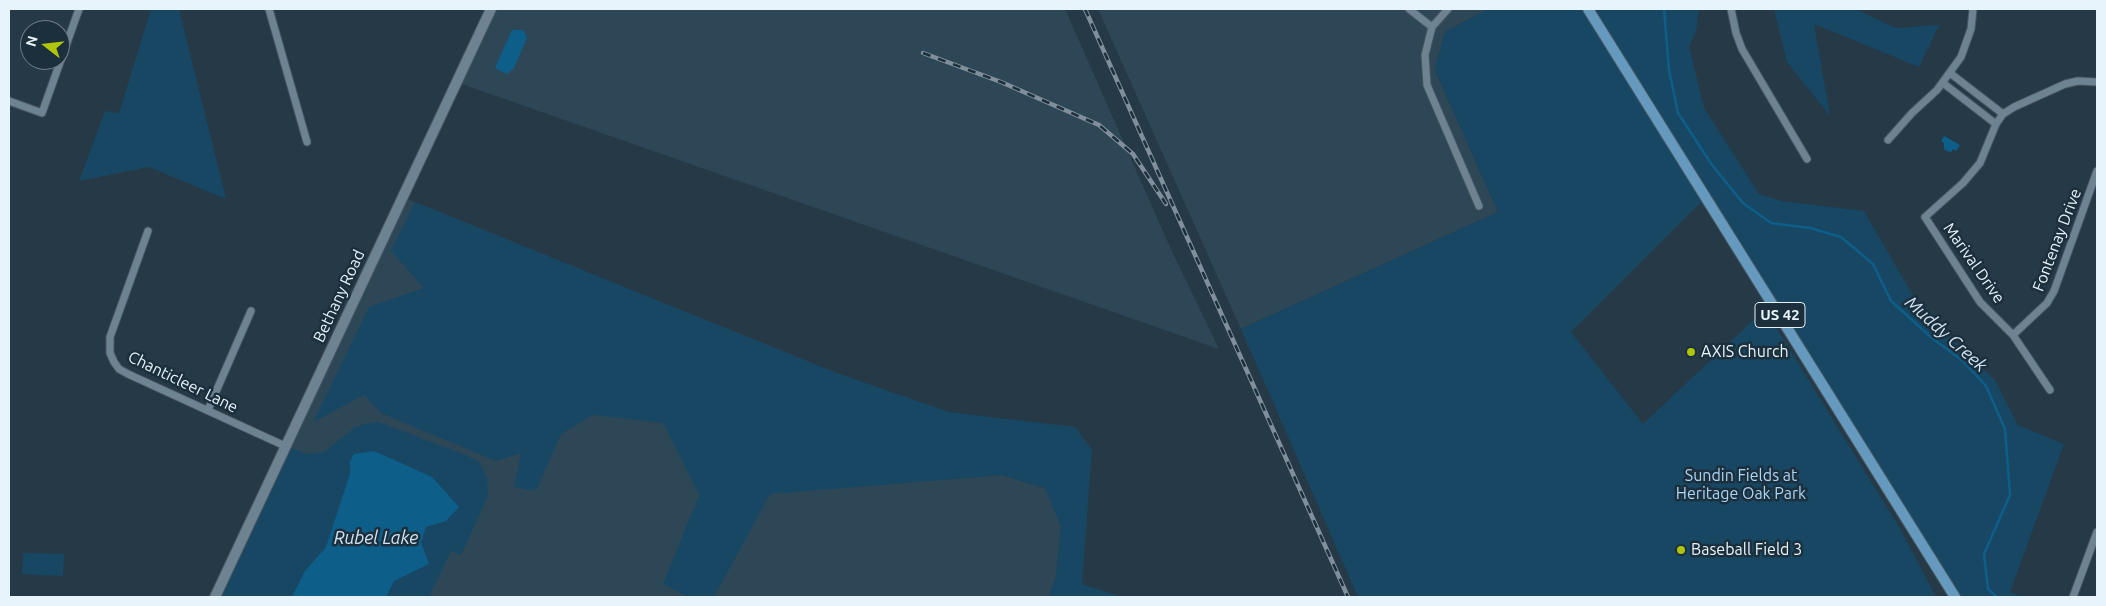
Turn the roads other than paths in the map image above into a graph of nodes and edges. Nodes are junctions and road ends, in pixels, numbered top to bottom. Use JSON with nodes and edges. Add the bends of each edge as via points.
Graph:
{"nodes":[{"id":1,"x":79,"y":9,"type":"edge"},
{"id":2,"x":269,"y":9,"type":"edge"},
{"id":3,"x":491,"y":9,"type":"edge"},
{"id":4,"x":1409,"y":9,"type":"edge"},
{"id":5,"x":1588,"y":9,"type":"edge"},
{"id":6,"x":1731,"y":9,"type":"edge"},
{"id":7,"x":1973,"y":9,"type":"edge"},
{"id":8,"x":1448,"y":10,"type":"edge"},
{"id":9,"x":1432,"y":27,"type":"junction"},
{"id":10,"x":1950,"y":73,"type":"junction"},
{"id":11,"x":2097,"y":82,"type":"edge"},
{"id":12,"x":1942,"y":83,"type":"junction"},
{"id":13,"x":9,"y":101,"type":"edge"},
{"id":14,"x":2003,"y":114,"type":"junction"},
{"id":15,"x":1996,"y":124,"type":"junction"},
{"id":16,"x":1888,"y":140,"type":"dead end"},
{"id":17,"x":307,"y":142,"type":"dead end"},
{"id":18,"x":1807,"y":159,"type":"dead end"},
{"id":19,"x":2097,"y":171,"type":"edge"},
{"id":20,"x":1480,"y":206,"type":"dead end"},
{"id":21,"x":148,"y":231,"type":"dead end"},
{"id":22,"x":250,"y":310,"type":"dead end"},
{"id":23,"x":2013,"y":335,"type":"junction"},
{"id":24,"x":2050,"y":390,"type":"dead end"},
{"id":25,"x":208,"y":410,"type":"junction"},
{"id":26,"x":285,"y":446,"type":"junction"},
{"id":27,"x":2097,"y":532,"type":"edge"},
{"id":28,"x":215,"y":597,"type":"edge"},
{"id":29,"x":1955,"y":597,"type":"edge"},
{"id":30,"x":2074,"y":597,"type":"edge"}],
"edges":[{"from":1,"to":13,"type":"street","via":[[42,113]]},
{"from":2,"to":17,"type":"street"},
{"from":3,"to":26,"type":"main road","name":"Bethany Road"},
{"from":4,"to":9,"type":"street"},
{"from":5,"to":29,"type":"main road","number":"US 42"},
{"from":6,"to":18,"type":"street","via":[[1742,49]]},
{"from":7,"to":10,"type":"street","via":[[1971,29],[1961,57]]},
{"from":8,"to":9,"type":"street"},
{"from":9,"to":20,"type":"street","via":[[1425,55],[1427,85]]},
{"from":10,"to":12,"type":"street"},
{"from":10,"to":14,"type":"street"},
{"from":11,"to":14,"type":"street","name":"Marival Drive","via":[[2065,84]]},
{"from":12,"to":15,"type":"street"},
{"from":12,"to":16,"type":"street"},
{"from":14,"to":15,"type":"street","name":"Marival Drive"},
{"from":15,"to":23,"type":"street","name":"Marival Drive","via":[[1980,163],[1925,217],[1980,302]]},
{"from":19,"to":23,"type":"street","name":"Fontenay Drive","via":[[2054,291],[2047,303]]},
{"from":21,"to":25,"type":"street","name":"Chanticleer Lane","via":[[112,329],[110,353],[119,369]]},
{"from":22,"to":25,"type":"street"},
{"from":23,"to":24,"type":"street","name":"Marival Drive"},
{"from":25,"to":26,"type":"street","name":"Chanticleer Lane"},
{"from":26,"to":28,"type":"main road","name":"Bethany Road"},
{"from":27,"to":30,"type":"street"}]}
